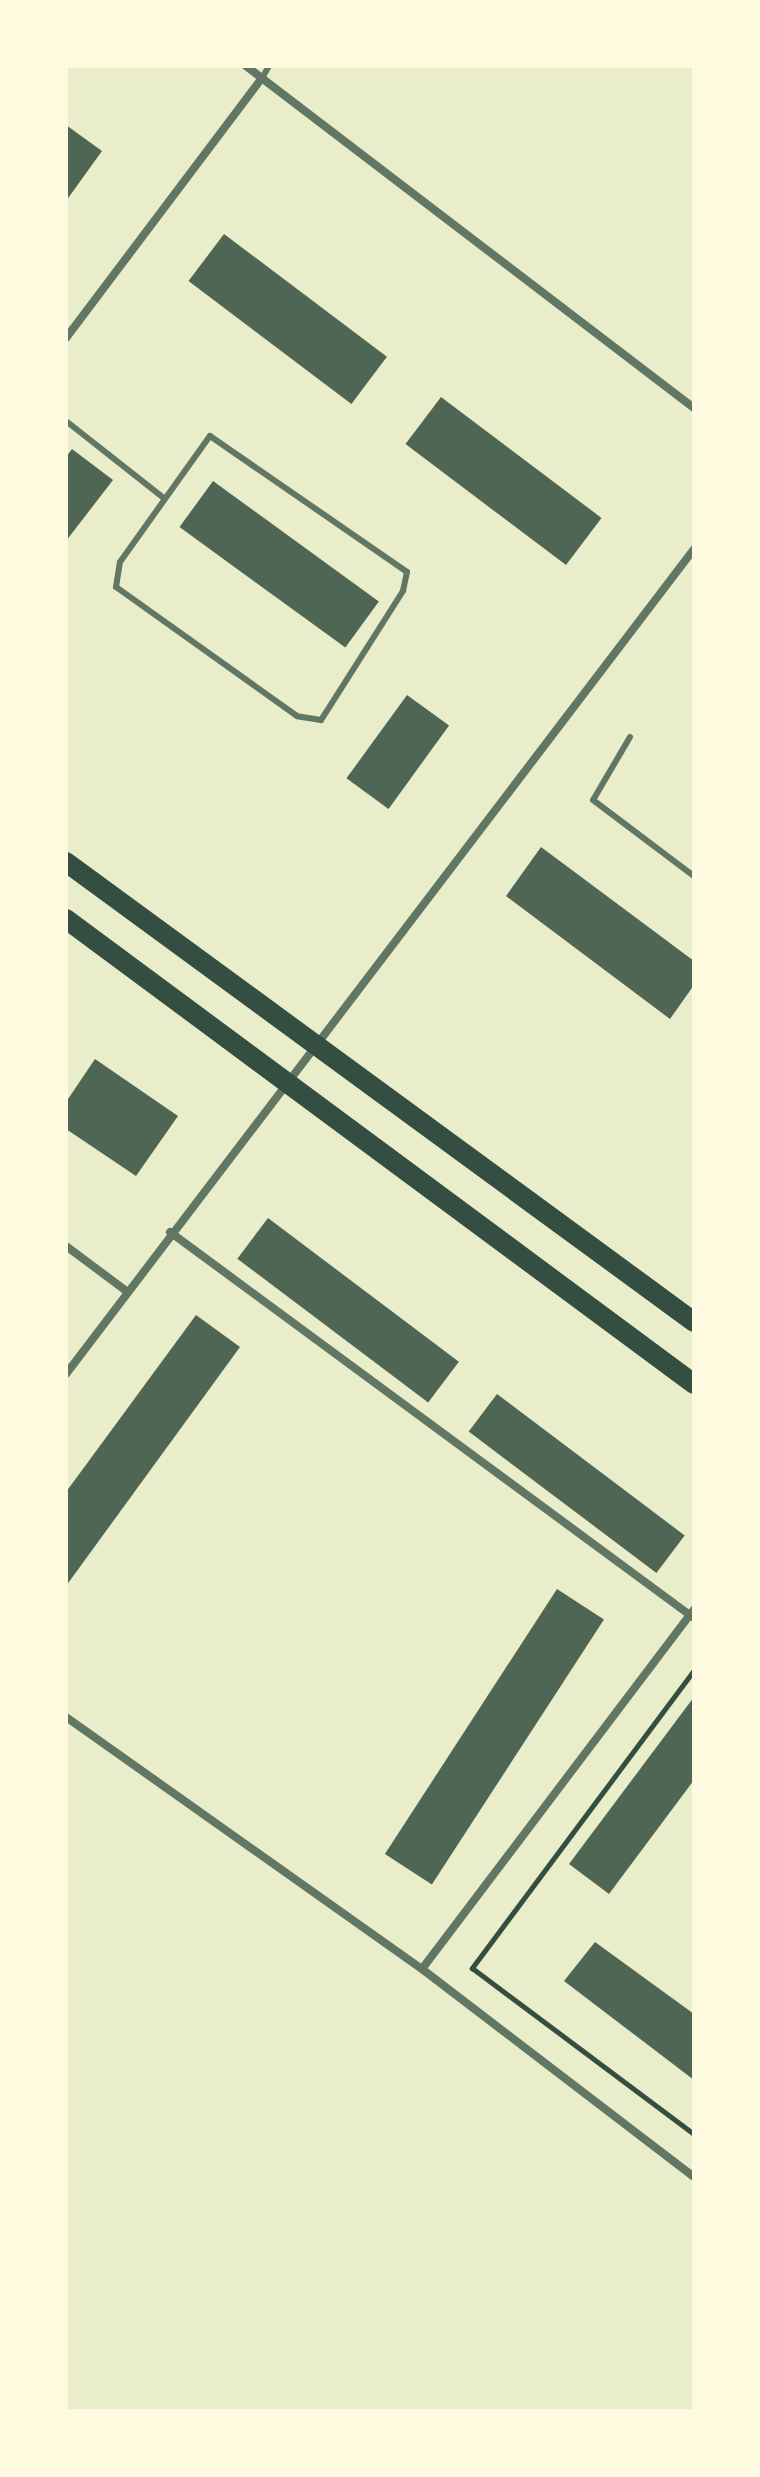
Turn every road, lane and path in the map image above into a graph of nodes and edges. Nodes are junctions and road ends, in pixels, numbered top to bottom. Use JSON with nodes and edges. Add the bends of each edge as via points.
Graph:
{"nodes":[{"id":1,"x":246,"y":66,"type":"edge"},
{"id":2,"x":269,"y":66,"type":"edge"},
{"id":3,"x":262,"y":78,"type":"junction"},
{"id":4,"x":66,"y":338,"type":"edge"},
{"id":5,"x":694,"y":408,"type":"edge"},
{"id":6,"x":66,"y":421,"type":"edge"},
{"id":7,"x":164,"y":498,"type":"junction"},
{"id":8,"x":694,"y":549,"type":"edge"},
{"id":9,"x":630,"y":737,"type":"dead end"},
{"id":10,"x":66,"y":862,"type":"edge"},
{"id":11,"x":694,"y":876,"type":"edge"},
{"id":12,"x":66,"y":919,"type":"edge"},
{"id":13,"x":314,"y":1045,"type":"junction"},
{"id":14,"x":288,"y":1081,"type":"junction"},
{"id":15,"x":170,"y":1232,"type":"junction"},
{"id":16,"x":66,"y":1246,"type":"edge"},
{"id":17,"x":125,"y":1290,"type":"junction"},
{"id":18,"x":694,"y":1322,"type":"edge"},
{"id":19,"x":66,"y":1374,"type":"edge"},
{"id":20,"x":694,"y":1384,"type":"edge"},
{"id":21,"x":693,"y":1615,"type":"edge"},
{"id":22,"x":694,"y":1670,"type":"edge"},
{"id":23,"x":66,"y":1717,"type":"edge"},
{"id":24,"x":422,"y":1969,"type":"junction"},
{"id":25,"x":694,"y":2134,"type":"edge"},
{"id":26,"x":694,"y":2177,"type":"edge"}],
"edges":[{"from":1,"to":3,"type":"street"},
{"from":2,"to":3,"type":"lane"},
{"from":3,"to":4,"type":"street"},
{"from":3,"to":5,"type":"street"},
{"from":6,"to":7,"type":"lane"},
{"from":7,"to":7,"type":"lane","via":[[120,562],[116,587],[297,716],[321,720],[403,591],[402,564],[219,437],[202,443]]},
{"from":8,"to":13,"type":"street"},
{"from":9,"to":11,"type":"lane","via":[[593,800]]},
{"from":10,"to":13,"type":"main road"},
{"from":12,"to":14,"type":"main road"},
{"from":13,"to":14,"type":"street"},
{"from":13,"to":18,"type":"main road"},
{"from":14,"to":15,"type":"street"},
{"from":14,"to":20,"type":"main road"},
{"from":15,"to":17,"type":"street"},
{"from":15,"to":21,"type":"street"},
{"from":16,"to":17,"type":"street"},
{"from":17,"to":19,"type":"street"},
{"from":21,"to":24,"type":"street"},
{"from":22,"to":25,"type":"path","via":[[472,1968]]},
{"from":23,"to":24,"type":"street"},
{"from":24,"to":26,"type":"street"}]}
